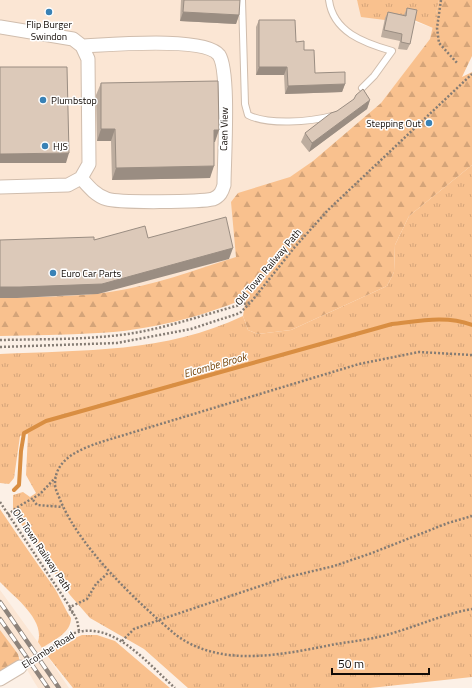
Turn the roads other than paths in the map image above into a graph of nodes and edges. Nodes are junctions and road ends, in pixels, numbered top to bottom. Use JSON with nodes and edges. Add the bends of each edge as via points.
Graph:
{"nodes":[{"id":1,"x":242,"y":0,"type":"edge"},
{"id":2,"x":329,"y":0,"type":"edge"},
{"id":3,"x":0,"y":27,"type":"edge"},
{"id":4,"x":82,"y":46,"type":"junction"},
{"id":5,"x":362,"y":88,"type":"edge"},
{"id":6,"x":337,"y":113,"type":"edge"},
{"id":7,"x":81,"y":178,"type":"junction"},
{"id":8,"x":0,"y":187,"type":"edge"},
{"id":9,"x":20,"y":667,"type":"road end"},
{"id":10,"x":0,"y":679,"type":"edge"}],
"edges":[{"from":1,"to":6,"type":"lane","via":[[245,104],[248,116],[257,120],[291,120],[331,117]]},
{"from":2,"to":5,"type":"lane","via":[[336,23],[346,31],[392,51]]},
{"from":3,"to":4,"type":"street","name":"Caen View","via":[[73,39]]},
{"from":4,"to":7,"type":"street","via":[[88,59],[90,155],[89,164]]},
{"from":4,"to":7,"type":"street","name":"Caen View","via":[[205,46],[213,49],[222,62],[225,85],[224,185],[218,196],[197,201],[115,201],[100,196]]},
{"from":7,"to":8,"type":"street","via":[[68,185]]},
{"from":9,"to":10,"type":"street","name":"Elcombe Road"}]}
